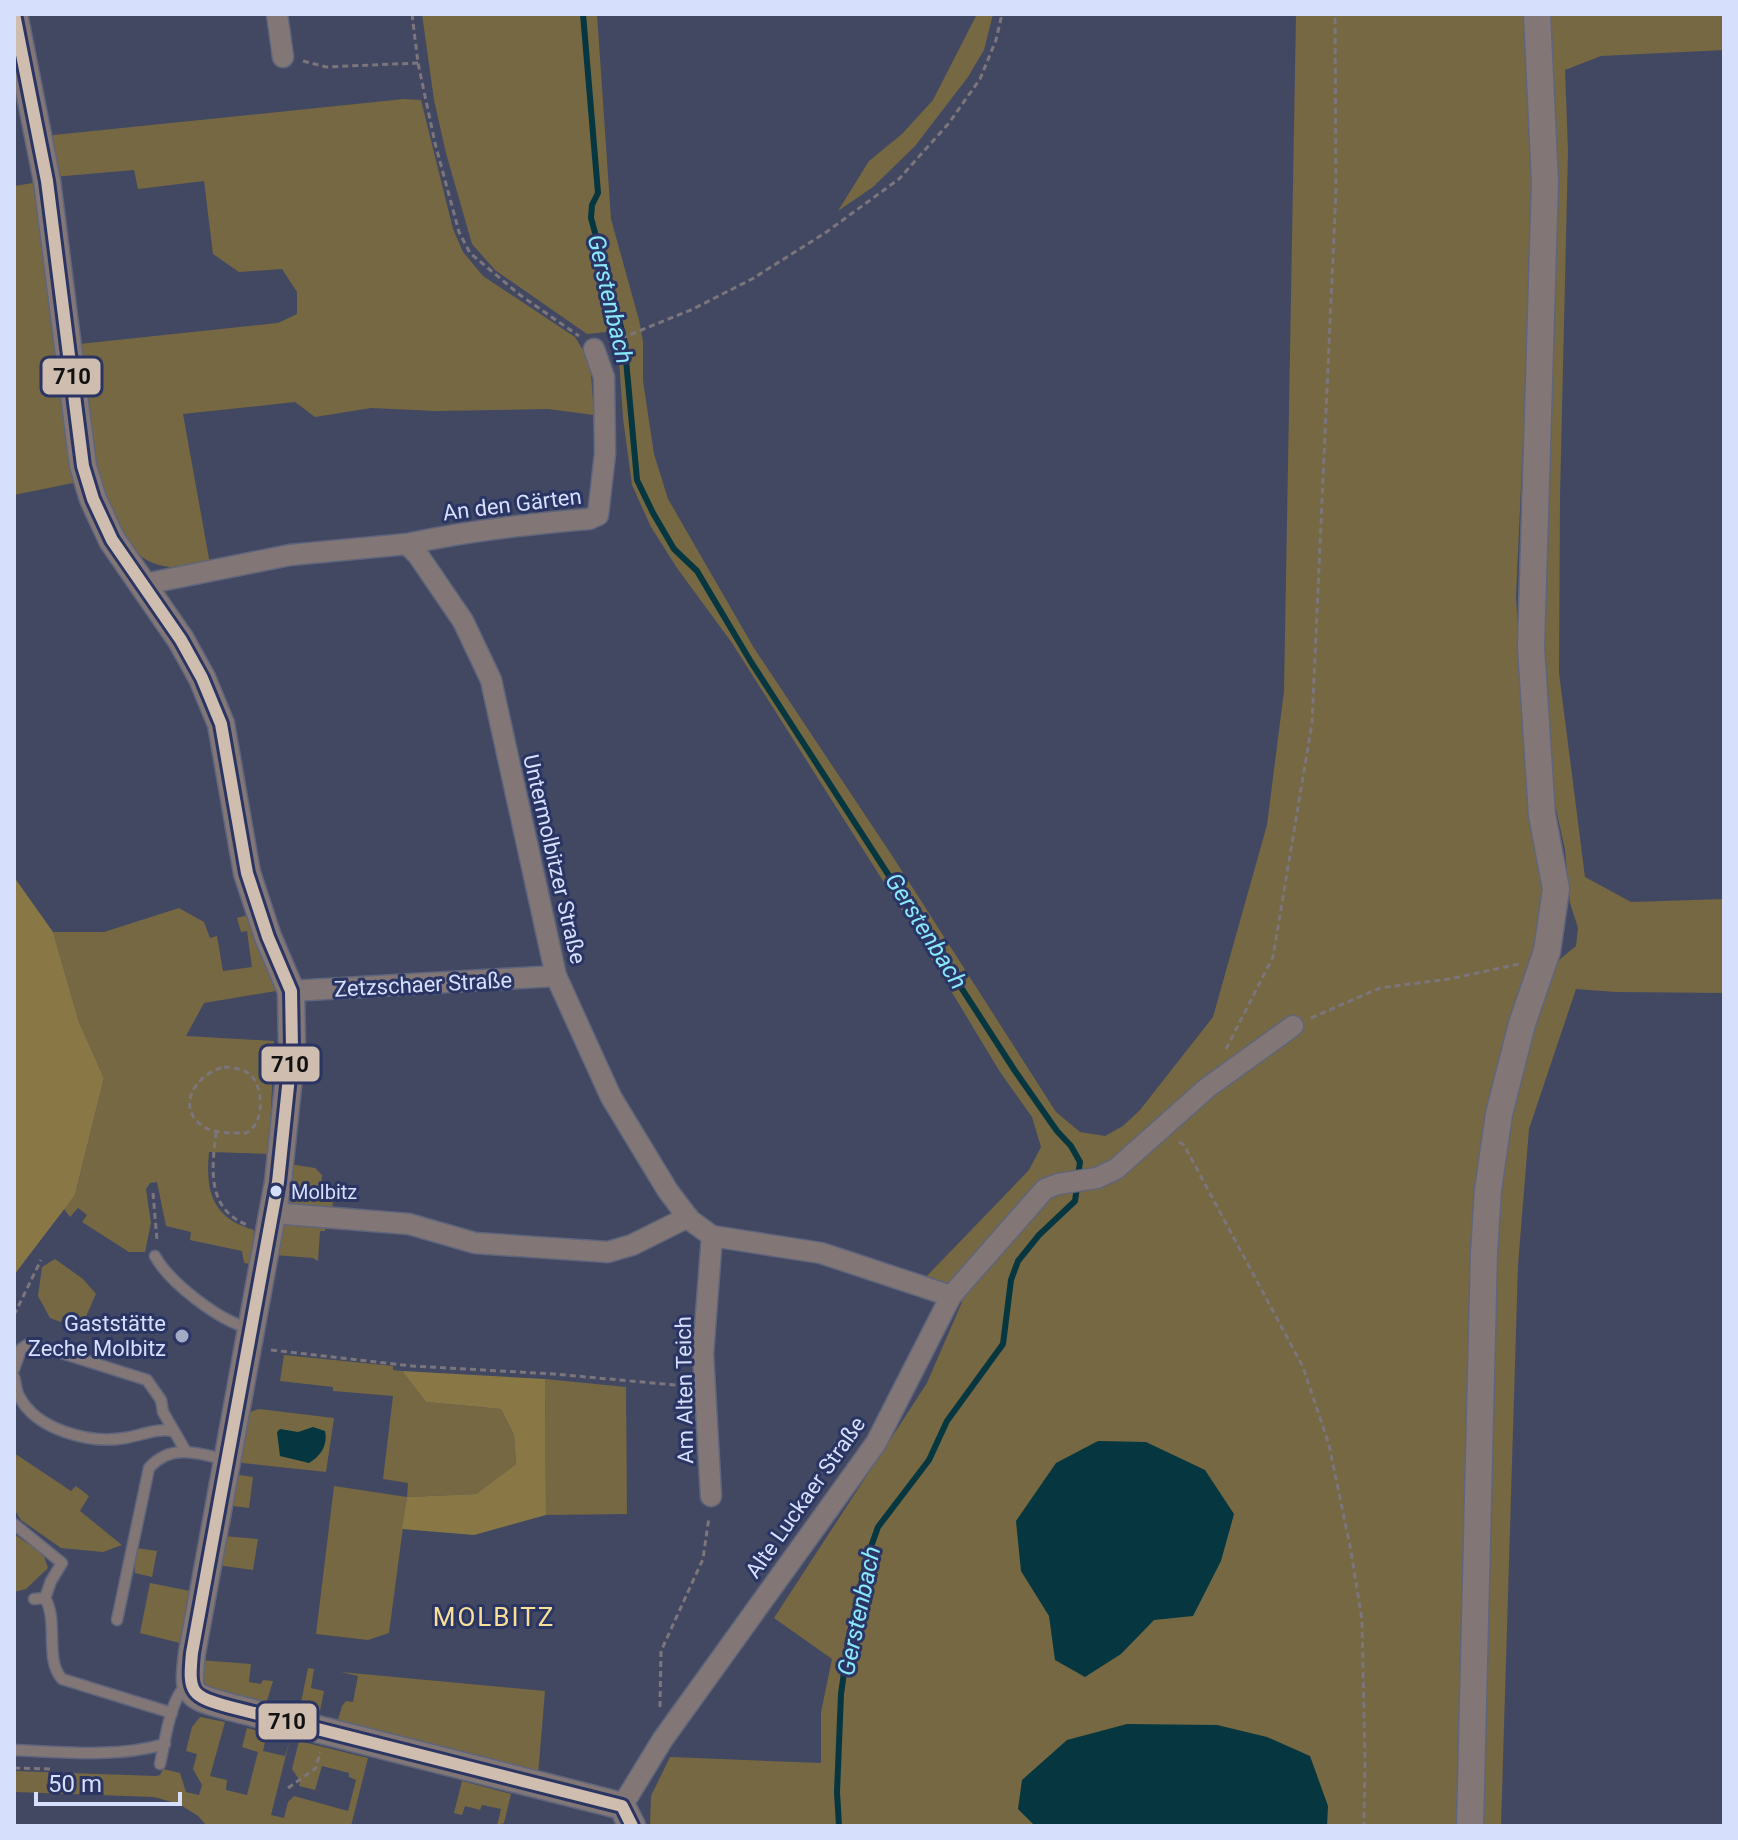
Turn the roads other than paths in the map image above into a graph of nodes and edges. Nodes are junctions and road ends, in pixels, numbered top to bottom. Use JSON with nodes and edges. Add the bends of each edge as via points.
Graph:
{"nodes":[{"id":1,"x":14,"y":14,"type":"edge"},
{"id":2,"x":277,"y":14,"type":"edge"},
{"id":3,"x":1537,"y":14,"type":"edge"},
{"id":4,"x":282,"y":54,"type":"road end"},
{"id":5,"x":603,"y":345,"type":"road end"},
{"id":6,"x":407,"y":544,"type":"junction"},
{"id":7,"x":140,"y":585,"type":"junction"},
{"id":8,"x":556,"y":976,"type":"junction"},
{"id":9,"x":291,"y":991,"type":"junction"},
{"id":10,"x":1293,"y":1026,"type":"road end"},
{"id":11,"x":688,"y":1217,"type":"junction"},
{"id":12,"x":272,"y":1221,"type":"junction"},
{"id":13,"x":712,"y":1236,"type":"junction"},
{"id":14,"x":155,"y":1256,"type":"road end"},
{"id":15,"x":951,"y":1296,"type":"junction"},
{"id":16,"x":249,"y":1337,"type":"junction"},
{"id":17,"x":14,"y":1369,"type":"edge"},
{"id":18,"x":14,"y":1377,"type":"edge"},
{"id":19,"x":174,"y":1431,"type":"junction"},
{"id":20,"x":185,"y":1450,"type":"junction"},
{"id":21,"x":228,"y":1460,"type":"junction"},
{"id":22,"x":711,"y":1496,"type":"road end"},
{"id":23,"x":14,"y":1524,"type":"edge"},
{"id":24,"x":117,"y":1620,"type":"dead end"},
{"id":25,"x":189,"y":1684,"type":"junction"},
{"id":26,"x":172,"y":1713,"type":"junction"},
{"id":27,"x":165,"y":1744,"type":"junction"},
{"id":28,"x":14,"y":1750,"type":"edge"},
{"id":29,"x":160,"y":1764,"type":"dead end"},
{"id":30,"x":627,"y":1816,"type":"edge"},
{"id":31,"x":1470,"y":1826,"type":"edge"}],
"edges":[{"from":1,"to":7,"type":"street","via":[[47,181],[83,466],[112,540]]},
{"from":2,"to":4,"type":"street"},
{"from":3,"to":31,"type":"street","via":[[1545,182],[1531,647],[1542,815],[1556,889],[1544,959],[1499,1114],[1488,1190]]},
{"from":5,"to":6,"type":"street","name":"An den Gärten","via":[[605,454],[598,515]]},
{"from":6,"to":7,"type":"street","via":[[290,555]]},
{"from":6,"to":8,"type":"street","name":"Untermolbitzer Straße","via":[[463,621],[491,680]]},
{"from":7,"to":9,"type":"street","via":[[181,640],[221,724],[247,873]]},
{"from":8,"to":9,"type":"street","name":"Zetzschaer Straße"},
{"from":8,"to":11,"type":"street","name":"Untermolbitzer Straße","via":[[611,1097]]},
{"from":9,"to":12,"type":"street","via":[[292,1048]]},
{"from":10,"to":15,"type":"street","name":"Alte Luckaer Straße","via":[[1207,1088],[1116,1169],[1045,1189]]},
{"from":11,"to":12,"type":"street","via":[[608,1252],[475,1243],[409,1224]]},
{"from":11,"to":13,"type":"street","name":"Untermolbitzer Straße"},
{"from":12,"to":16,"type":"street"},
{"from":13,"to":15,"type":"street","name":"Untermolbitzer Straße","via":[[821,1253]]},
{"from":13,"to":22,"type":"street","name":"Am Alten Teich","via":[[703,1354]]},
{"from":14,"to":16,"type":"lane","via":[[162,1269]]},
{"from":15,"to":30,"type":"street","name":"Alte Luckaer Straße","via":[[876,1443],[663,1739]]},
{"from":16,"to":21,"type":"street"},
{"from":17,"to":19,"type":"lane","via":[[27,1345],[147,1380]]},
{"from":18,"to":19,"type":"lane","via":[[19,1397],[41,1420],[61,1430],[104,1440]]},
{"from":19,"to":20,"type":"lane"},
{"from":20,"to":21,"type":"lane"},
{"from":20,"to":24,"type":"lane","via":[[156,1460],[149,1468]]},
{"from":21,"to":25,"type":"street"},
{"from":23,"to":26,"type":"lane","via":[[62,1563],[40,1598],[50,1606],[54,1623],[55,1671],[62,1679]]},
{"from":25,"to":26,"type":"lane","via":[[180,1691]]},
{"from":25,"to":30,"type":"street","via":[[195,1697]]},
{"from":26,"to":27,"type":"lane"},
{"from":27,"to":28,"type":"lane","via":[[85,1753]]},
{"from":27,"to":29,"type":"lane"}]}
